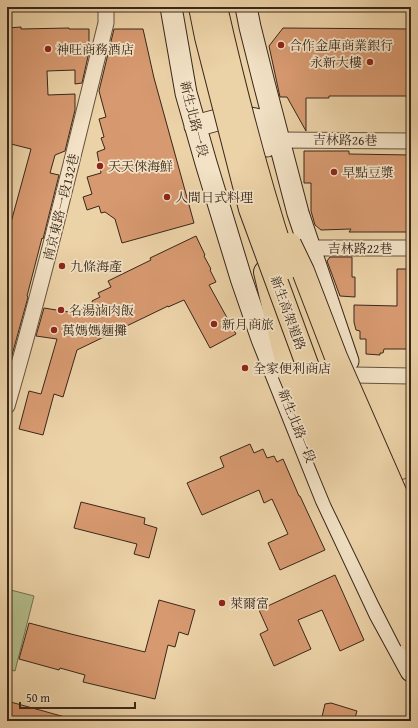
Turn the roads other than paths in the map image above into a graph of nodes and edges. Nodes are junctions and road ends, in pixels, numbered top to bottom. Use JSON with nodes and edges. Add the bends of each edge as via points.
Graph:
{"nodes":[{"id":1,"x":106,"y":7,"type":"edge"},
{"id":2,"x":171,"y":7,"type":"edge"},
{"id":3,"x":200,"y":7,"type":"edge"},
{"id":4,"x":216,"y":7,"type":"edge"},
{"id":5,"x":246,"y":7,"type":"edge"},
{"id":6,"x":196,"y":126,"type":"junction"},
{"id":7,"x":279,"y":140,"type":"junction"},
{"id":8,"x":411,"y":141,"type":"edge"},
{"id":9,"x":257,"y":201,"type":"junction"},
{"id":10,"x":298,"y":213,"type":"junction"},
{"id":11,"x":309,"y":248,"type":"junction"},
{"id":12,"x":411,"y":248,"type":"edge"},
{"id":13,"x":321,"y":281,"type":"junction"},
{"id":14,"x":353,"y":375,"type":"junction"},
{"id":15,"x":411,"y":376,"type":"edge"},
{"id":16,"x":333,"y":398,"type":"junction"},
{"id":17,"x":7,"y":406,"type":"edge"},
{"id":18,"x":292,"y":415,"type":"junction"},
{"id":19,"x":406,"y":486,"type":"edge"},
{"id":20,"x":411,"y":506,"type":"edge"},
{"id":21,"x":411,"y":528,"type":"edge"},
{"id":22,"x":411,"y":566,"type":"edge"},
{"id":23,"x":411,"y":607,"type":"edge"},
{"id":24,"x":411,"y":641,"type":"edge"},
{"id":25,"x":411,"y":671,"type":"edge"}],
"edges":[{"from":1,"to":17,"type":"street","name":"南京東路一段132巷","via":[[106,23],[72,164]]},
{"from":2,"to":6,"type":"street","name":"新生北路一段","via":[[186,93]]},
{"from":3,"to":9,"type":"highway","name":"新生高架道路","bridge":true,"via":[[206,37]]},
{"from":4,"to":9,"type":"highway","name":"新生高架道路","bridge":true},
{"from":5,"to":7,"type":"street"},
{"from":6,"to":10,"type":"street","via":[[236,115],[260,120],[279,190]]},
{"from":6,"to":18,"type":"street","name":"新生北路一段","via":[[240,278]]},
{"from":7,"to":8,"type":"street","name":"吉林路26巷"},
{"from":7,"to":10,"type":"street"},
{"from":9,"to":21,"type":"highway","bridge":true,"via":[[303,271],[336,357]]},
{"from":9,"to":22,"type":"highway","name":"新生高架道路","bridge":true,"via":[[281,250],[347,427]]},
{"from":9,"to":23,"type":"highway","name":"新生高架道路","bridge":true,"via":[[348,476]]},
{"from":9,"to":24,"type":"highway","bridge":true,"via":[[289,373],[341,499]]},
{"from":10,"to":11,"type":"street"},
{"from":11,"to":12,"type":"street","name":"吉林路22巷"},
{"from":11,"to":13,"type":"street"},
{"from":13,"to":14,"type":"street"},
{"from":13,"to":16,"type":"street","via":[[313,291],[342,381]]},
{"from":14,"to":15,"type":"street"},
{"from":14,"to":19,"type":"street","via":[[377,433]]},
{"from":16,"to":18,"type":"street"},
{"from":16,"to":19,"type":"street","via":[[350,401],[382,481]]},
{"from":18,"to":25,"type":"street","name":"新生北路一段","via":[[326,499],[380,614]]},
{"from":19,"to":20,"type":"street"}]}
